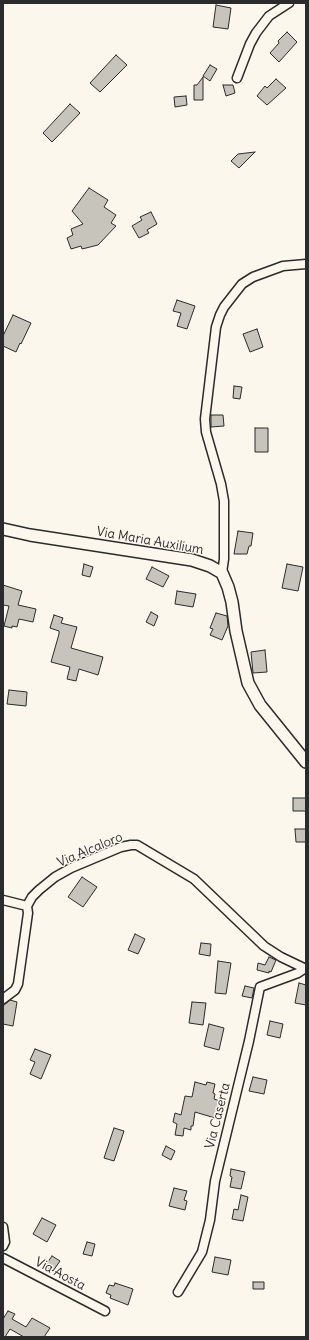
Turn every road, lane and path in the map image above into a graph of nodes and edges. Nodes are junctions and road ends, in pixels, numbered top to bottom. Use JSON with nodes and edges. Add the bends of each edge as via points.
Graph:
{"nodes":[{"id":1,"x":289,"y":3,"type":"edge"},
{"id":2,"x":237,"y":78,"type":"dead end"},
{"id":3,"x":306,"y":264,"type":"edge"},
{"id":4,"x":4,"y":531,"type":"edge"},
{"id":5,"x":222,"y":573,"type":"junction"},
{"id":6,"x":306,"y":762,"type":"edge"},
{"id":7,"x":3,"y":900,"type":"edge"},
{"id":8,"x":27,"y":906,"type":"junction"},
{"id":9,"x":305,"y":969,"type":"edge"},
{"id":10,"x":3,"y":999,"type":"edge"},
{"id":11,"x":3,"y":1228,"type":"edge"},
{"id":12,"x":3,"y":1246,"type":"edge"},
{"id":13,"x":3,"y":1258,"type":"edge"},
{"id":14,"x":178,"y":1292,"type":"dead end"},
{"id":15,"x":105,"y":1311,"type":"dead end"}],
"edges":[{"from":1,"to":2,"type":"street","via":[[268,16],[256,33]]},
{"from":3,"to":5,"type":"street","via":[[283,266],[242,284],[224,307],[216,327],[205,419],[224,501]]},
{"from":4,"to":5,"type":"street","name":"Via Maria Auxilium","via":[[192,560]]},
{"from":5,"to":6,"type":"street","via":[[232,602],[248,683],[260,705]]},
{"from":7,"to":8,"type":"street"},
{"from":8,"to":9,"type":"street","name":"Via Alcaloro","via":[[39,890],[78,865],[121,847],[137,845],[194,879],[264,946]]},
{"from":8,"to":10,"type":"street","via":[[18,984],[15,990]]},
{"from":9,"to":14,"type":"street","name":"Via Caserta","via":[[260,987],[214,1181],[210,1220],[202,1252]]},
{"from":11,"to":12,"type":"street","via":[[6,1242]]},
{"from":13,"to":15,"type":"street","name":"Via Aosta"}]}
